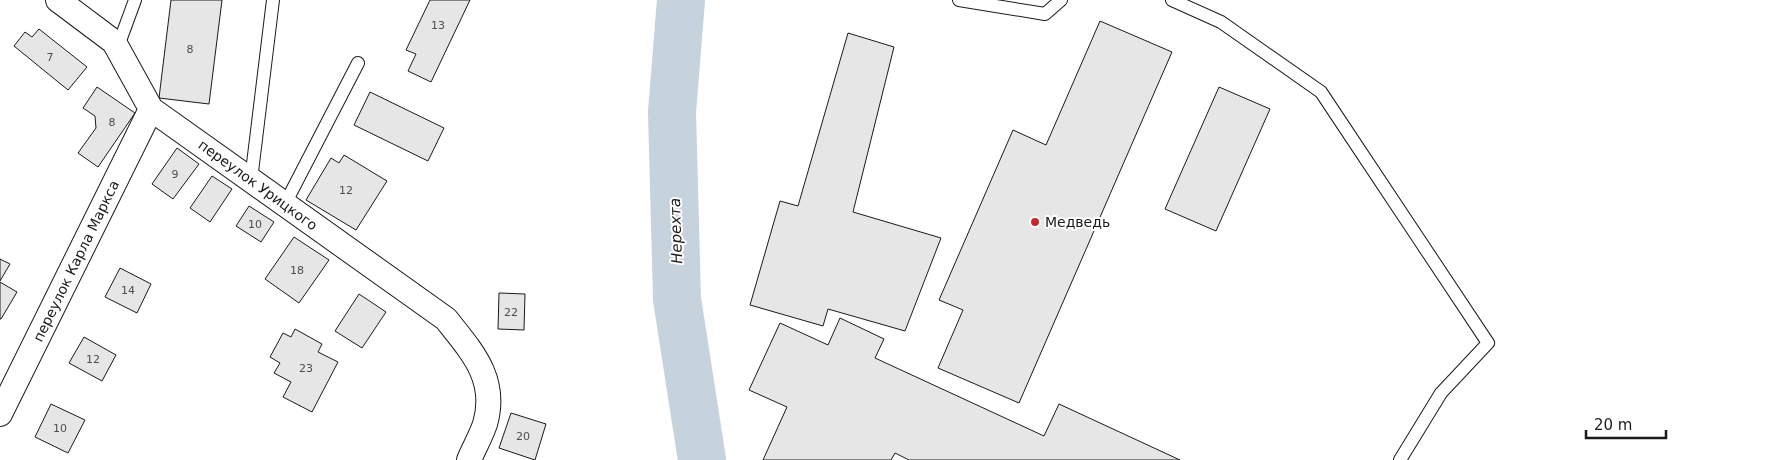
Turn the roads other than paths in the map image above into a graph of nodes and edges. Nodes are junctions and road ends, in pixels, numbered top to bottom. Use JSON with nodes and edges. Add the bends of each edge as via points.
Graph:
{"nodes":[{"id":1,"x":58,"y":0,"type":"edge"},
{"id":2,"x":135,"y":0,"type":"edge"},
{"id":3,"x":273,"y":0,"type":"edge"},
{"id":4,"x":959,"y":0,"type":"edge"},
{"id":5,"x":1061,"y":0,"type":"edge"},
{"id":6,"x":1172,"y":0,"type":"edge"},
{"id":7,"x":117,"y":49,"type":"junction"},
{"id":8,"x":358,"y":63,"type":"dead end"},
{"id":9,"x":151,"y":109,"type":"junction"},
{"id":10,"x":250,"y":180,"type":"junction"},
{"id":11,"x":285,"y":204,"type":"junction"},
{"id":12,"x":0,"y":414,"type":"edge"},
{"id":13,"x":469,"y":460,"type":"edge"},
{"id":14,"x":1400,"y":460,"type":"edge"}],
"edges":[{"from":1,"to":7,"type":"street","name":"переулок Урицкого","via":[[114,42]]},
{"from":2,"to":7,"type":"lane"},
{"from":3,"to":10,"type":"lane"},
{"from":4,"to":5,"type":"lane","via":[[1045,14]]},
{"from":6,"to":14,"type":"lane","via":[[1221,22],[1321,92],[1488,343],[1441,393]]},
{"from":7,"to":9,"type":"street","name":"переулок Урицкого"},
{"from":8,"to":11,"type":"lane"},
{"from":9,"to":10,"type":"street","name":"переулок Урицкого"},
{"from":9,"to":12,"type":"street","name":"переулок Карла Маркса"},
{"from":10,"to":11,"type":"street","name":"переулок Урицкого"},
{"from":11,"to":13,"type":"street","name":"переулок Урицкого","via":[[446,319],[474,355],[482,368],[488,397],[485,424]]}]}
